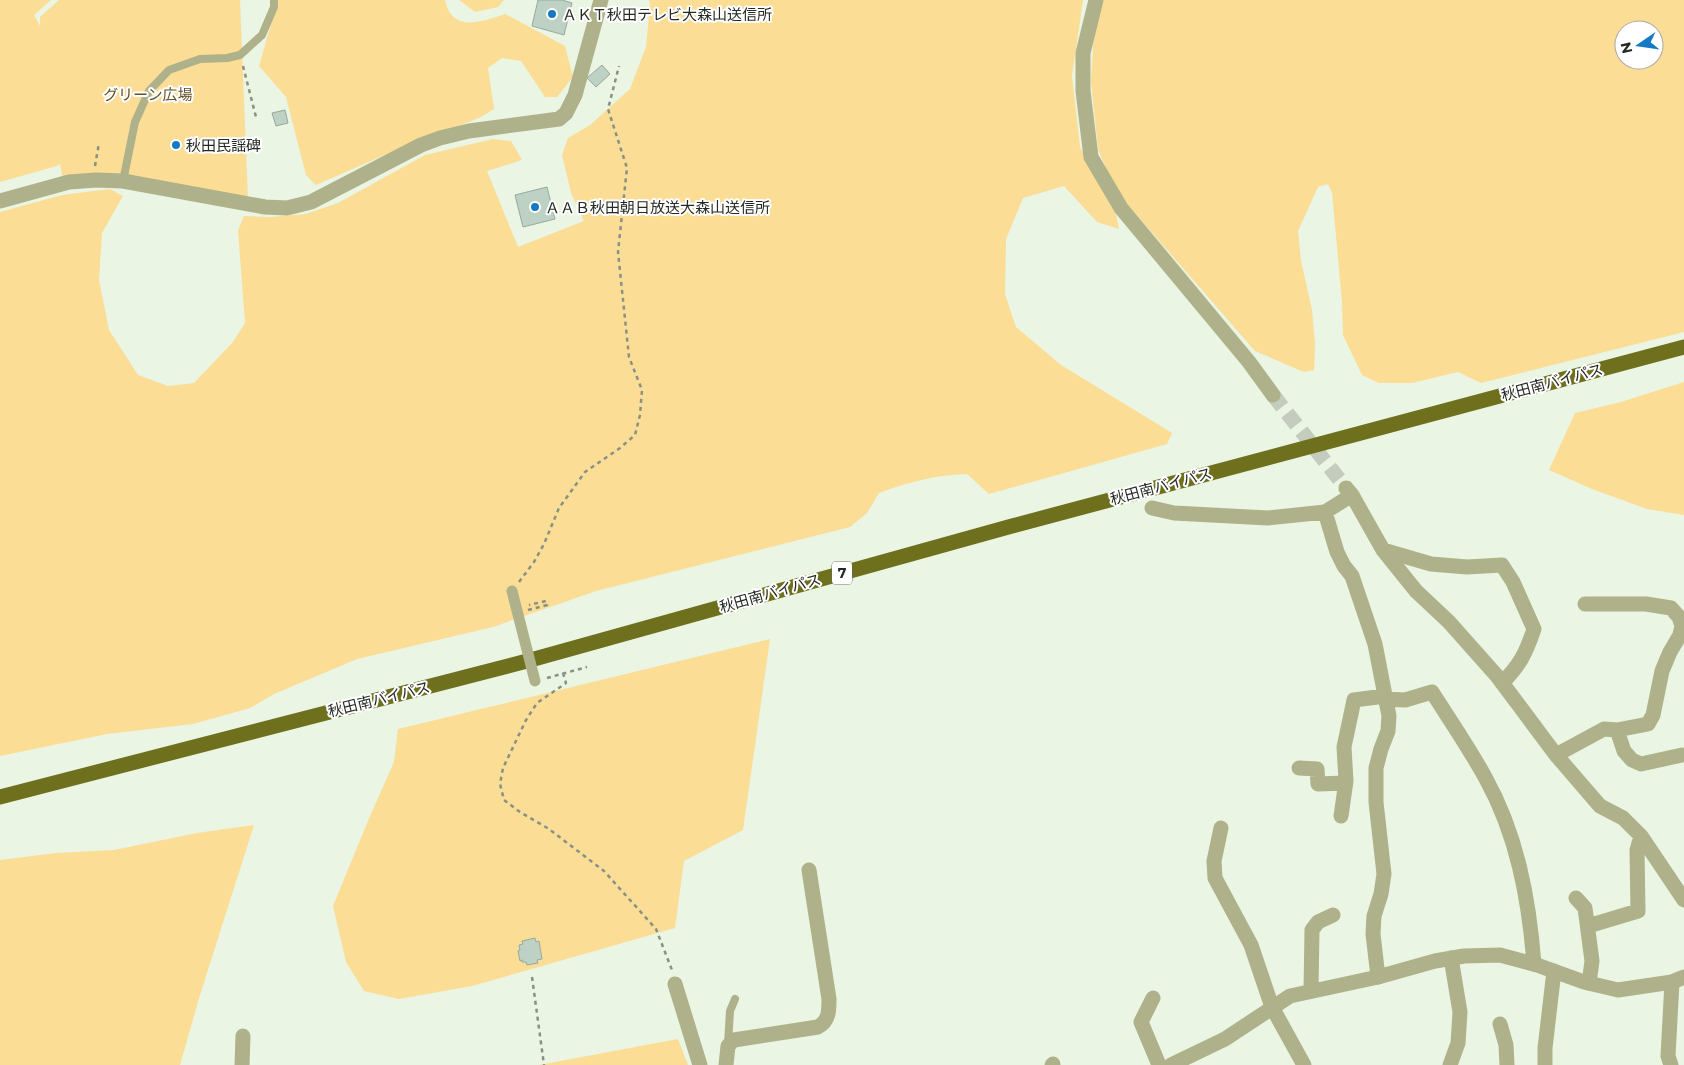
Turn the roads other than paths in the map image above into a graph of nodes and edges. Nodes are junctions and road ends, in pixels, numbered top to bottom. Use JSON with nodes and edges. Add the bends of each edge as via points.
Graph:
{"nodes":[{"id":1,"x":274,"y":0,"type":"edge"},
{"id":2,"x":601,"y":0,"type":"edge"},
{"id":3,"x":1096,"y":0,"type":"edge"},
{"id":4,"x":123,"y":181,"type":"junction"},
{"id":5,"x":0,"y":201,"type":"edge"},
{"id":6,"x":1684,"y":346,"type":"edge"},
{"id":7,"x":1273,"y":395,"type":"tunnel mouth"},
{"id":8,"x":1152,"y":508,"type":"dead end"},
{"id":9,"x":1324,"y":512,"type":"junction"},
{"id":10,"x":1383,"y":550,"type":"junction"},
{"id":11,"x":512,"y":592,"type":"road end"},
{"id":12,"x":1585,"y":604,"type":"dead end"},
{"id":13,"x":535,"y":681,"type":"road end"},
{"id":14,"x":1502,"y":683,"type":"junction"},
{"id":15,"x":1385,"y":698,"type":"junction"},
{"id":16,"x":1617,"y":730,"type":"junction"},
{"id":17,"x":1556,"y":755,"type":"junction"},
{"id":18,"x":1682,"y":755,"type":"dead end"},
{"id":19,"x":1299,"y":768,"type":"dead end"},
{"id":20,"x":1345,"y":783,"type":"junction"},
{"id":21,"x":0,"y":797,"type":"edge"},
{"id":22,"x":1341,"y":816,"type":"dead end"},
{"id":23,"x":1221,"y":828,"type":"dead end"},
{"id":24,"x":1642,"y":836,"type":"junction"},
{"id":25,"x":809,"y":870,"type":"dead end"},
{"id":26,"x":1576,"y":898,"type":"dead end"},
{"id":27,"x":1684,"y":900,"type":"edge"},
{"id":28,"x":1333,"y":915,"type":"dead end"},
{"id":29,"x":1588,"y":926,"type":"junction"},
{"id":30,"x":1451,"y":958,"type":"junction"},
{"id":31,"x":1534,"y":964,"type":"junction"},
{"id":32,"x":1554,"y":971,"type":"junction"},
{"id":33,"x":1378,"y":977,"type":"junction"},
{"id":34,"x":1678,"y":980,"type":"edge"},
{"id":35,"x":1589,"y":983,"type":"junction"},
{"id":36,"x":675,"y":984,"type":"road end"},
{"id":37,"x":1311,"y":991,"type":"junction"},
{"id":38,"x":1153,"y":998,"type":"dead end"},
{"id":39,"x":735,"y":999,"type":"dead end"},
{"id":40,"x":1272,"y":1007,"type":"junction"},
{"id":41,"x":1500,"y":1024,"type":"dead end"},
{"id":42,"x":243,"y":1036,"type":"dead end"},
{"id":43,"x":728,"y":1046,"type":"junction"},
{"id":44,"x":242,"y":1065,"type":"edge"},
{"id":45,"x":700,"y":1065,"type":"edge"},
{"id":46,"x":726,"y":1065,"type":"edge"},
{"id":47,"x":1159,"y":1065,"type":"edge"},
{"id":48,"x":1171,"y":1065,"type":"edge"},
{"id":49,"x":1304,"y":1065,"type":"edge"},
{"id":50,"x":1450,"y":1065,"type":"edge"},
{"id":51,"x":1507,"y":1065,"type":"edge"},
{"id":52,"x":1546,"y":1065,"type":"edge"},
{"id":53,"x":1671,"y":1065,"type":"edge"}],
"edges":[{"from":1,"to":4,"type":"lane","via":[[262,34],[240,55],[200,59],[169,70],[149,91],[135,122]]},
{"from":2,"to":4,"type":"street","via":[[575,95],[559,119],[440,138],[311,202],[287,208],[265,207]]},
{"from":3,"to":7,"type":"street","via":[[1084,53],[1083,91],[1091,157],[1121,208]]},
{"from":4,"to":5,"type":"street","via":[[69,182]]},
{"from":6,"to":21,"type":"highway","name":"秋田南バイパス","number":"7","via":[[1004,528],[526,661]]},
{"from":8,"to":9,"type":"street","via":[[1174,513],[1268,518]]},
{"from":9,"to":10,"type":"street","via":[[1349,492]]},
{"from":9,"to":15,"type":"street","via":[[1337,552],[1352,576],[1376,644]]},
{"from":10,"to":14,"type":"street","via":[[1416,591],[1449,622]]},
{"from":10,"to":14,"type":"street","via":[[1431,564],[1502,565],[1534,629],[1526,653]]},
{"from":11,"to":13,"type":"street","bridge":true,"via":[[520,609]]},
{"from":12,"to":16,"type":"street","via":[[1646,604],[1671,608],[1680,616],[1680,635],[1662,671],[1653,715],[1648,724]]},
{"from":14,"to":17,"type":"street"},
{"from":15,"to":20,"type":"street","via":[[1354,700],[1344,747]]},
{"from":15,"to":31,"type":"street","via":[[1405,700],[1432,692],[1485,777],[1517,855],[1531,923]]},
{"from":15,"to":33,"type":"street","via":[[1388,731],[1376,768],[1376,802],[1384,874],[1372,934]]},
{"from":16,"to":17,"type":"street","via":[[1604,729]]},
{"from":16,"to":18,"type":"street","via":[[1624,751],[1641,764]]},
{"from":17,"to":24,"type":"street","via":[[1600,806],[1623,818]]},
{"from":19,"to":20,"type":"street","via":[[1316,769],[1318,784]]},
{"from":20,"to":22,"type":"street"},
{"from":23,"to":40,"type":"street","via":[[1214,861],[1215,878],[1252,946]]},
{"from":24,"to":27,"type":"street"},
{"from":24,"to":29,"type":"street","via":[[1637,850],[1638,911]]},
{"from":25,"to":43,"type":"street","via":[[829,999],[828,1017],[818,1027],[734,1040]]},
{"from":26,"to":29,"type":"street","via":[[1585,908]]},
{"from":28,"to":37,"type":"street","via":[[1318,922],[1312,930]]},
{"from":29,"to":35,"type":"street","via":[[1592,961]]},
{"from":30,"to":31,"type":"street","via":[[1500,955]]},
{"from":30,"to":33,"type":"street"},
{"from":30,"to":50,"type":"street","via":[[1460,1012],[1458,1042]]},
{"from":31,"to":32,"type":"street"},
{"from":32,"to":35,"type":"street"},
{"from":32,"to":52,"type":"street"},
{"from":33,"to":37,"type":"street"},
{"from":34,"to":35,"type":"street","via":[[1618,990]]},
{"from":34,"to":53,"type":"street","via":[[1668,1056]]},
{"from":36,"to":45,"type":"street"},
{"from":37,"to":40,"type":"street","via":[[1290,996]]},
{"from":38,"to":47,"type":"street","via":[[1141,1022]]},
{"from":39,"to":43,"type":"lane","via":[[730,1011]]},
{"from":40,"to":48,"type":"street","via":[[1225,1039]]},
{"from":40,"to":49,"type":"street"},
{"from":41,"to":51,"type":"street"},
{"from":42,"to":44,"type":"street"},
{"from":43,"to":46,"type":"street"}]}
